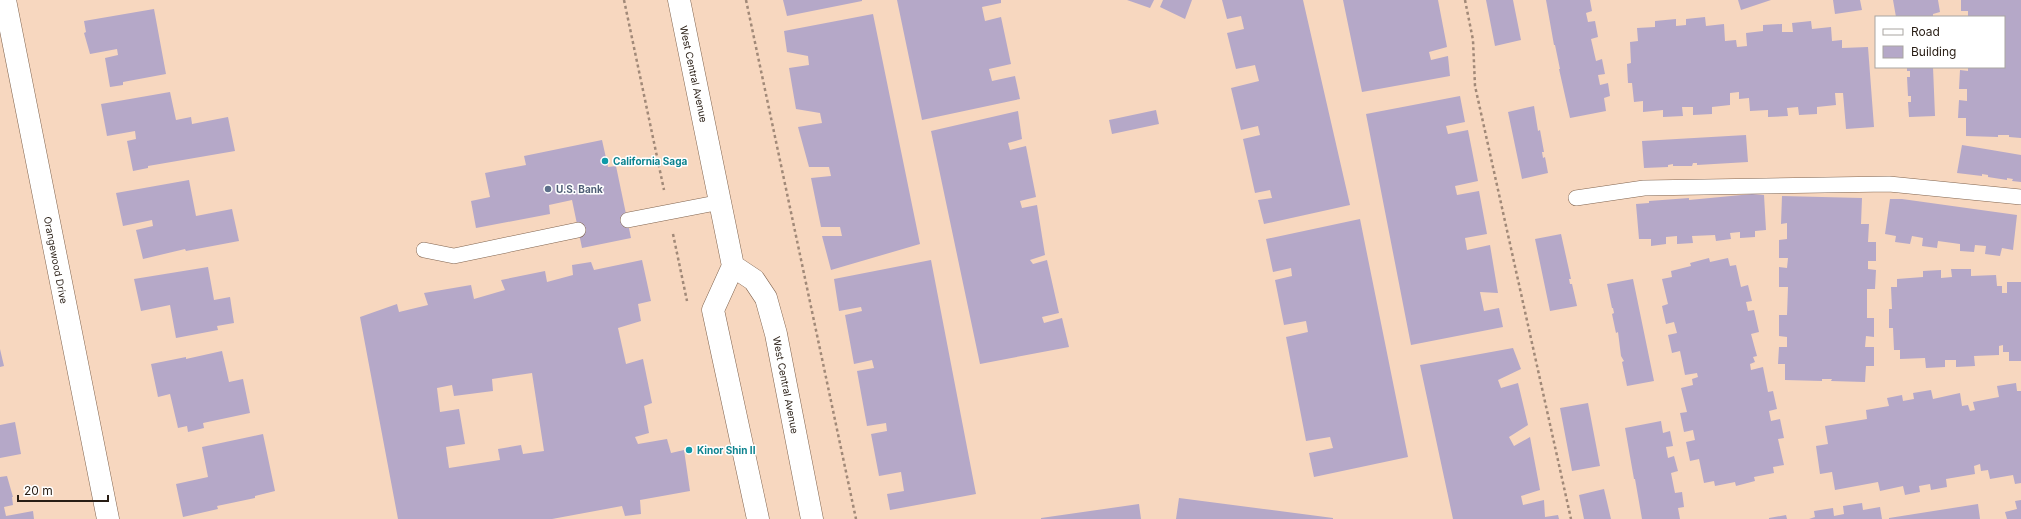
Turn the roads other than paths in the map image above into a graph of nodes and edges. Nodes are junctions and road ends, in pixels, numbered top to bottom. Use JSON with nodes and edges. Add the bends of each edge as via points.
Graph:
{"nodes":[{"id":1,"x":5,"y":0,"type":"edge"},
{"id":2,"x":679,"y":0,"type":"edge"},
{"id":3,"x":2021,"y":197,"type":"edge"},
{"id":4,"x":1576,"y":198,"type":"dead end"},
{"id":5,"x":721,"y":202,"type":"junction"},
{"id":6,"x":628,"y":220,"type":"dead end"},
{"id":7,"x":578,"y":230,"type":"dead end"},
{"id":8,"x":424,"y":250,"type":"dead end"},
{"id":9,"x":733,"y":266,"type":"junction"},
{"id":10,"x":108,"y":519,"type":"edge"},
{"id":11,"x":758,"y":519,"type":"edge"},
{"id":12,"x":812,"y":519,"type":"edge"}],
"edges":[{"from":1,"to":10,"type":"main road","name":"Orangewood Drive"},
{"from":2,"to":5,"type":"main road","name":"West Central Avenue"},
{"from":3,"to":4,"type":"lane","via":[[1889,184],[1644,188]]},
{"from":5,"to":6,"type":"lane"},
{"from":5,"to":9,"type":"main road","name":"West Central Avenue"},
{"from":7,"to":8,"type":"lane","via":[[454,256]]},
{"from":9,"to":11,"type":"main road","via":[[713,310]]},
{"from":9,"to":12,"type":"main road","name":"West Central Avenue","via":[[754,280],[766,298],[776,334]]}]}
